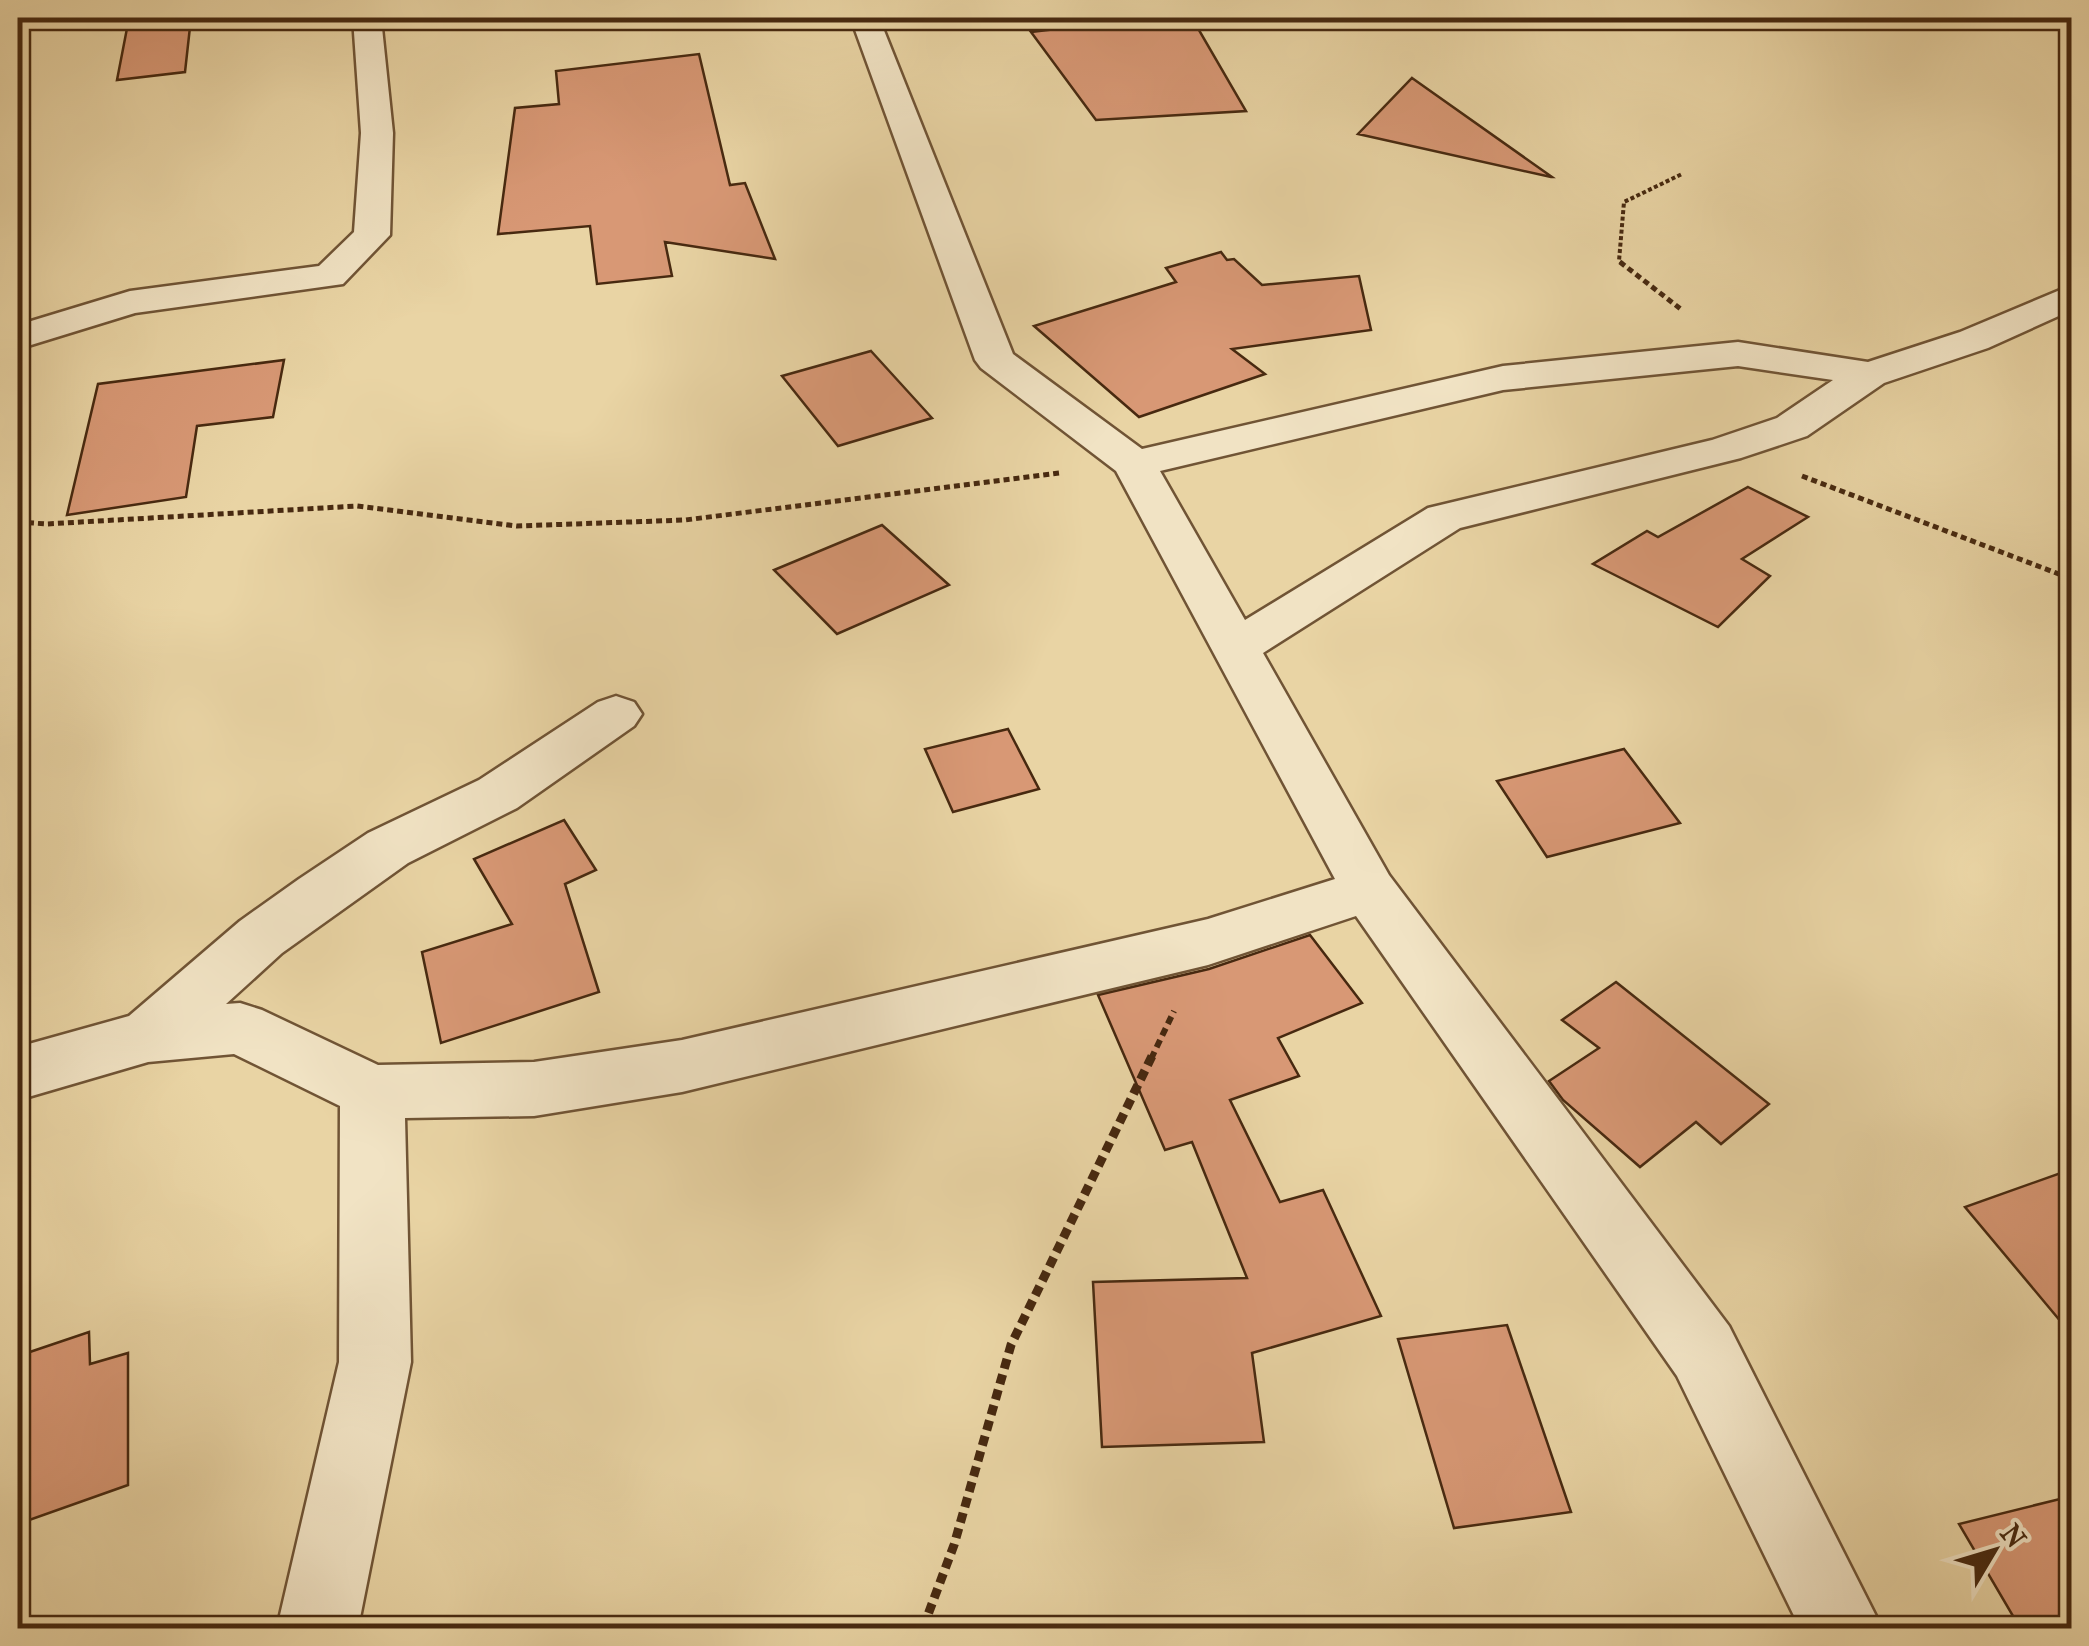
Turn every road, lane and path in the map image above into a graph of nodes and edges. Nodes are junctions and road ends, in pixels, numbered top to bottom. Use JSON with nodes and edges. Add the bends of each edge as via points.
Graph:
{"nodes":[{"id":1,"x":367,"y":18,"type":"edge"},
{"id":2,"x":861,"y":18,"type":"edge"},
{"id":3,"x":1682,"y":174,"type":"dead end"},
{"id":4,"x":2063,"y":310,"type":"edge"},
{"id":5,"x":18,"y":338,"type":"edge"},
{"id":6,"x":1738,"y":354,"type":"junction"},
{"id":7,"x":1870,"y":374,"type":"junction"},
{"id":8,"x":1726,"y":449,"type":"junction"},
{"id":9,"x":1134,"y":464,"type":"junction"},
{"id":10,"x":18,"y":522,"type":"edge"},
{"id":11,"x":2072,"y":579,"type":"edge"},
{"id":12,"x":1234,"y":649,"type":"junction"},
{"id":13,"x":616,"y":714,"type":"dead end"},
{"id":14,"x":1369,"y":890,"type":"junction"},
{"id":15,"x":1208,"y":942,"type":"junction"},
{"id":16,"x":148,"y":1036,"type":"junction"},
{"id":17,"x":18,"y":1073,"type":"edge"},
{"id":18,"x":372,"y":1092,"type":"junction"},
{"id":19,"x":316,"y":1628,"type":"edge"},
{"id":20,"x":922,"y":1628,"type":"edge"},
{"id":21,"x":1842,"y":1628,"type":"edge"}],
"edges":[{"from":1,"to":5,"type":"street","via":[[378,133],[372,235],[330,276],[130,302]]},
{"from":2,"to":9,"type":"street","via":[[994,360]]},
{"from":3,"to":6,"type":"path","via":[[1624,202],[1619,261]]},
{"from":4,"to":7,"type":"street"},
{"from":6,"to":7,"type":"street"},
{"from":6,"to":9,"type":"street","via":[[1503,378]]},
{"from":7,"to":8,"type":"street","via":[[1792,427]]},
{"from":8,"to":11,"type":"path"},
{"from":8,"to":12,"type":"street","via":[[1444,518]]},
{"from":9,"to":10,"type":"path","via":[[685,520],[516,526],[357,506]]},
{"from":9,"to":12,"type":"street"},
{"from":12,"to":14,"type":"street"},
{"from":13,"to":16,"type":"street","via":[[498,794],[388,848],[320,894]]},
{"from":14,"to":15,"type":"street"},
{"from":14,"to":21,"type":"street","via":[[1704,1351]]},
{"from":15,"to":18,"type":"street","via":[[682,1066],[534,1089]]},
{"from":15,"to":20,"type":"path","via":[[1010,1345],[954,1545]]},
{"from":16,"to":17,"type":"street"},
{"from":16,"to":18,"type":"street","via":[[240,1028]]},
{"from":18,"to":19,"type":"street","via":[[375,1362]]}]}
